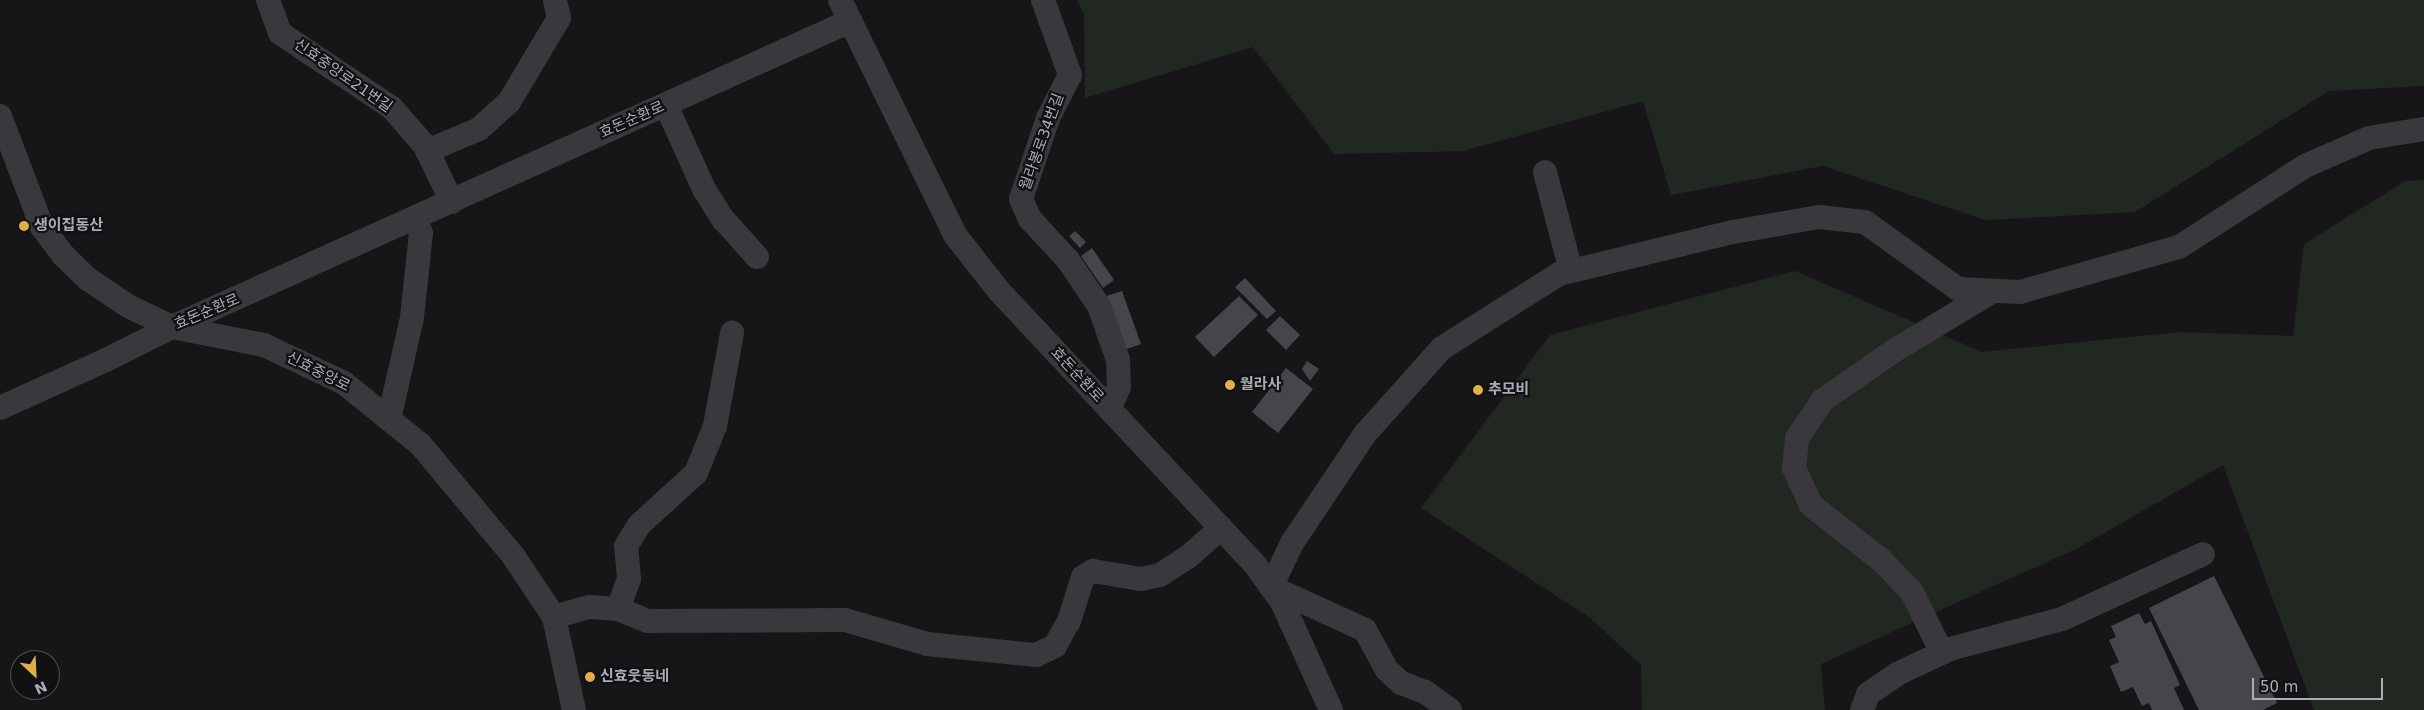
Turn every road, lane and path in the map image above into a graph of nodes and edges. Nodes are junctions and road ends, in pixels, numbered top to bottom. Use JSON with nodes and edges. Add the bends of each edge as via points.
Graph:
{"nodes":[{"id":1,"x":268,"y":0,"type":"edge"},
{"id":2,"x":555,"y":0,"type":"edge"},
{"id":3,"x":840,"y":0,"type":"edge"},
{"id":4,"x":1043,"y":0,"type":"edge"},
{"id":5,"x":851,"y":11,"type":"edge"},
{"id":6,"x":666,"y":105,"type":"junction"},
{"id":7,"x":0,"y":116,"type":"edge"},
{"id":8,"x":2424,"y":129,"type":"edge"},
{"id":9,"x":427,"y":151,"type":"junction"},
{"id":10,"x":1545,"y":172,"type":"dead end"},
{"id":11,"x":452,"y":202,"type":"junction"},
{"id":12,"x":415,"y":219,"type":"junction"},
{"id":13,"x":757,"y":257,"type":"dead end"},
{"id":14,"x":1571,"y":271,"type":"junction"},
{"id":15,"x":1993,"y":291,"type":"junction"},
{"id":16,"x":172,"y":326,"type":"junction"},
{"id":17,"x":732,"y":333,"type":"dead end"},
{"id":18,"x":0,"y":408,"type":"edge"},
{"id":19,"x":1109,"y":409,"type":"junction"},
{"id":20,"x":389,"y":419,"type":"junction"},
{"id":21,"x":1221,"y":528,"type":"junction"},
{"id":22,"x":2203,"y":554,"type":"dead end"},
{"id":23,"x":1271,"y":587,"type":"junction"},
{"id":24,"x":618,"y":609,"type":"junction"},
{"id":25,"x":554,"y":617,"type":"junction"},
{"id":26,"x":1942,"y":653,"type":"junction"},
{"id":27,"x":574,"y":710,"type":"edge"},
{"id":28,"x":1331,"y":710,"type":"edge"},
{"id":29,"x":1450,"y":710,"type":"edge"},
{"id":30,"x":1862,"y":710,"type":"edge"}],
"edges":[{"from":1,"to":9,"type":"street","name":"신효중앙로21번길","via":[[280,33],[392,108]]},
{"from":2,"to":9,"type":"street","via":[[559,18],[509,102],[479,129]]},
{"from":3,"to":5,"type":"street","name":"효돈순환로"},
{"from":4,"to":19,"type":"street","name":"월라봉로34번길","via":[[1070,75],[1048,118],[1021,200],[1030,219],[1068,260],[1099,306],[1118,360],[1119,387]]},
{"from":5,"to":6,"type":"street","name":"효돈순환로"},
{"from":5,"to":19,"type":"street","name":"효돈순환로","via":[[955,235],[999,291]]},
{"from":6,"to":11,"type":"street","name":"효돈순환로"},
{"from":6,"to":13,"type":"street","via":[[704,189]]},
{"from":7,"to":16,"type":"street","name":"신효중앙로","via":[[42,227],[63,255],[88,279],[128,306]]},
{"from":8,"to":15,"type":"street","via":[[2370,138],[2305,166],[2179,247],[2020,292]]},
{"from":9,"to":11,"type":"street","name":"신효중앙로21번길"},
{"from":10,"to":14,"type":"street"},
{"from":11,"to":12,"type":"street","name":"효돈순환로"},
{"from":12,"to":16,"type":"street","name":"효돈순환로"},
{"from":12,"to":20,"type":"street","via":[[421,233],[412,318]]},
{"from":14,"to":15,"type":"street","via":[[1732,232],[1819,217],[1865,222],[1958,289]]},
{"from":14,"to":23,"type":"street","via":[[1559,274],[1442,348],[1365,434],[1292,543]]},
{"from":15,"to":26,"type":"street","via":[[1892,352],[1824,400],[1797,438],[1794,468],[1811,505],[1881,560],[1912,592]]},
{"from":16,"to":18,"type":"street","name":"효돈순환로"},
{"from":16,"to":20,"type":"street","name":"신효중앙로","via":[[264,345],[344,382]]},
{"from":17,"to":24,"type":"street","via":[[715,426],[700,465],[696,473],[639,525],[626,546],[628,579]]},
{"from":19,"to":21,"type":"street","name":"효돈순환로"},
{"from":20,"to":25,"type":"street","name":"신효중앙로","via":[[420,444],[514,557]]},
{"from":21,"to":23,"type":"street","name":"효돈순환로"},
{"from":21,"to":24,"type":"street","via":[[1188,557],[1160,575],[1141,579],[1093,571],[1083,577],[1069,621],[1055,646],[1036,655],[927,644],[845,620],[647,621]]},
{"from":22,"to":26,"type":"street","via":[[2062,619]]},
{"from":23,"to":28,"type":"street","name":"효돈순환로","via":[[1282,602]]},
{"from":23,"to":29,"type":"street","via":[[1364,630],[1387,670],[1401,683],[1425,692]]},
{"from":24,"to":25,"type":"street","via":[[589,607]]},
{"from":25,"to":27,"type":"street","name":"신효중앙로"},
{"from":26,"to":30,"type":"street","via":[[1899,673],[1868,694]]}]}
